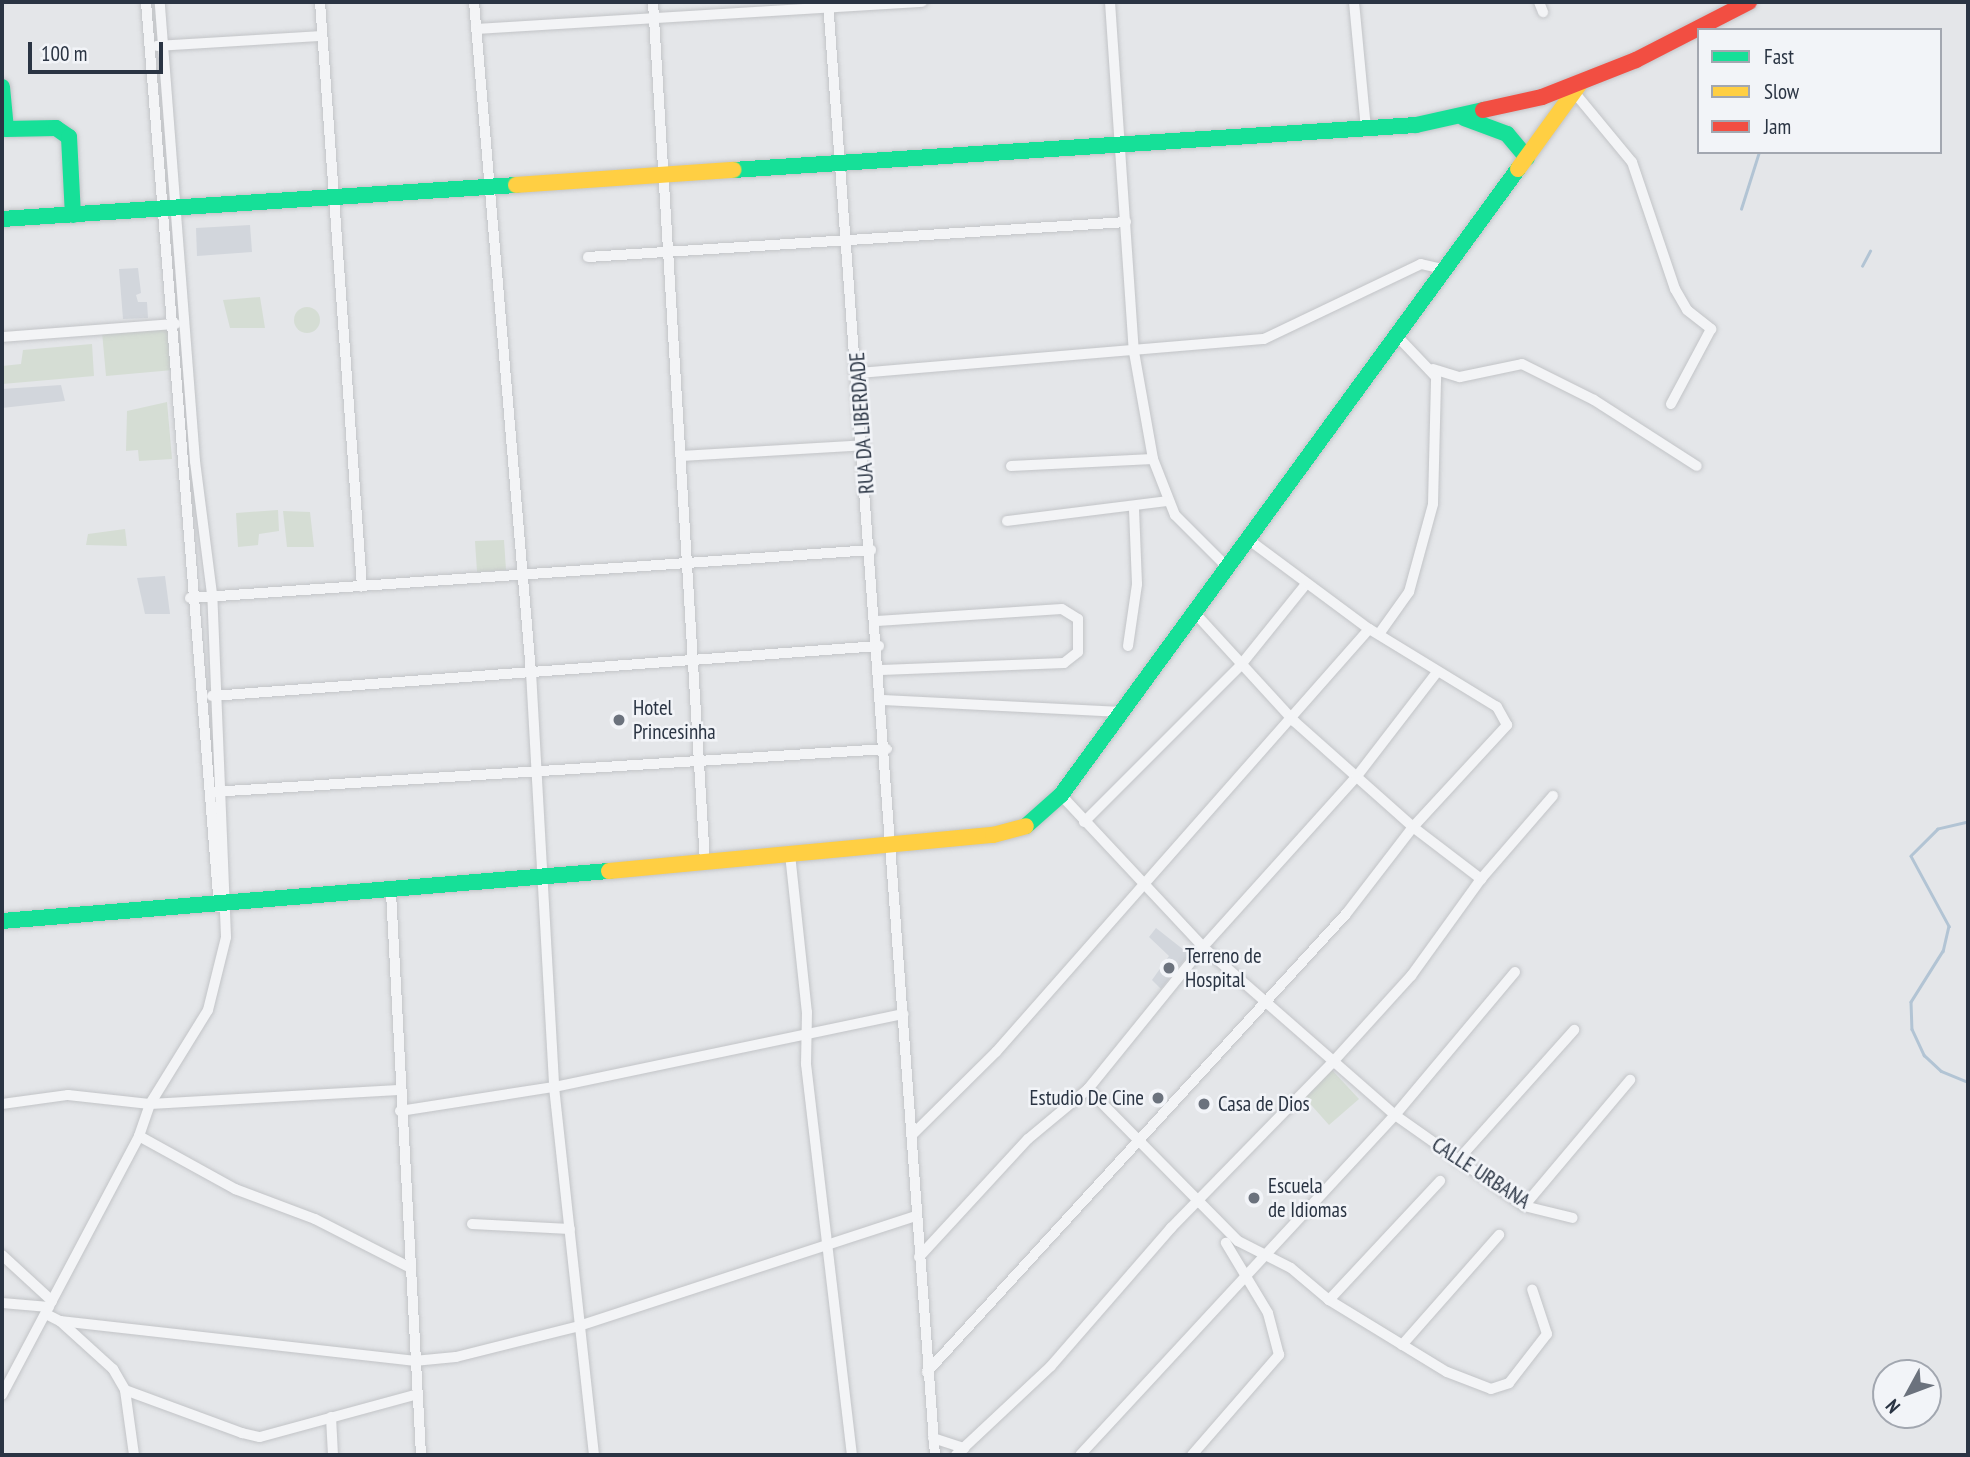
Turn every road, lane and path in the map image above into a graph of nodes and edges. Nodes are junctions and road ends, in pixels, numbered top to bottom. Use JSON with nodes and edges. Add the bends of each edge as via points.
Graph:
{"nodes":[{"id":1,"x":146,"y":2,"type":"edge"},
{"id":2,"x":160,"y":2,"type":"edge"},
{"id":3,"x":320,"y":2,"type":"edge"},
{"id":4,"x":474,"y":2,"type":"edge"},
{"id":5,"x":653,"y":2,"type":"edge"},
{"id":6,"x":922,"y":2,"type":"edge"},
{"id":7,"x":1110,"y":2,"type":"edge"},
{"id":8,"x":1354,"y":2,"type":"edge"},
{"id":9,"x":1749,"y":2,"type":"edge"},
{"id":10,"x":828,"y":4,"type":"edge"},
{"id":11,"x":654,"y":17,"type":"junction"},
{"id":12,"x":477,"y":29,"type":"junction"},
{"id":13,"x":322,"y":36,"type":"junction"},
{"id":14,"x":149,"y":46,"type":"junction"},
{"id":15,"x":162,"y":46,"type":"junction"},
{"id":16,"x":2,"y":87,"type":"edge"},
{"id":17,"x":1577,"y":87,"type":"junction"},
{"id":18,"x":1464,"y":118,"type":"junction"},
{"id":19,"x":3,"y":121,"type":"edge"},
{"id":20,"x":1366,"y":130,"type":"junction"},
{"id":21,"x":1119,"y":144,"type":"junction"},
{"id":22,"x":1527,"y":158,"type":"junction"},
{"id":23,"x":842,"y":164,"type":"junction"},
{"id":24,"x":663,"y":174,"type":"junction"},
{"id":25,"x":489,"y":188,"type":"junction"},
{"id":26,"x":334,"y":196,"type":"junction"},
{"id":27,"x":169,"y":209,"type":"junction"},
{"id":28,"x":73,"y":215,"type":"junction"},
{"id":29,"x":2,"y":219,"type":"edge"},
{"id":30,"x":1125,"y":222,"type":"junction"},
{"id":31,"x":848,"y":241,"type":"junction"},
{"id":32,"x":669,"y":253,"type":"junction"},
{"id":33,"x":588,"y":257,"type":"dead end"},
{"id":34,"x":1447,"y":270,"type":"junction"},
{"id":35,"x":186,"y":323,"type":"junction"},
{"id":36,"x":171,"y":324,"type":"junction"},
{"id":37,"x":2,"y":337,"type":"edge"},
{"id":38,"x":1399,"y":338,"type":"junction"},
{"id":39,"x":1134,"y":352,"type":"junction"},
{"id":40,"x":1433,"y":369,"type":"junction"},
{"id":41,"x":858,"y":373,"type":"junction"},
{"id":42,"x":1671,"y":404,"type":"dead end"},
{"id":43,"x":863,"y":445,"type":"junction"},
{"id":44,"x":681,"y":456,"type":"junction"},
{"id":45,"x":1153,"y":459,"type":"junction"},
{"id":46,"x":1012,"y":466,"type":"dead end"},
{"id":47,"x":1697,"y":466,"type":"dead end"},
{"id":48,"x":1168,"y":501,"type":"junction"},
{"id":49,"x":1134,"y":509,"type":"junction"},
{"id":50,"x":1007,"y":521,"type":"dead end"},
{"id":51,"x":1249,"y":540,"type":"junction"},
{"id":52,"x":871,"y":550,"type":"junction"},
{"id":53,"x":685,"y":564,"type":"junction"},
{"id":54,"x":1228,"y":568,"type":"junction"},
{"id":55,"x":522,"y":576,"type":"junction"},
{"id":56,"x":1306,"y":584,"type":"junction"},
{"id":57,"x":362,"y":586,"type":"junction"},
{"id":58,"x":212,"y":594,"type":"junction"},
{"id":59,"x":190,"y":598,"type":"junction"},
{"id":60,"x":1195,"y":613,"type":"junction"},
{"id":61,"x":877,"y":621,"type":"junction"},
{"id":62,"x":1374,"y":632,"type":"junction"},
{"id":63,"x":879,"y":646,"type":"junction"},
{"id":64,"x":1128,"y":646,"type":"dead end"},
{"id":65,"x":693,"y":660,"type":"junction"},
{"id":66,"x":1240,"y":666,"type":"junction"},
{"id":67,"x":881,"y":670,"type":"junction"},
{"id":68,"x":531,"y":672,"type":"junction"},
{"id":69,"x":1437,"y":673,"type":"junction"},
{"id":70,"x":212,"y":696,"type":"junction"},
{"id":71,"x":883,"y":700,"type":"junction"},
{"id":72,"x":1122,"y":712,"type":"junction"},
{"id":73,"x":1294,"y":721,"type":"junction"},
{"id":74,"x":887,"y":749,"type":"junction"},
{"id":75,"x":700,"y":761,"type":"junction"},
{"id":76,"x":538,"y":772,"type":"junction"},
{"id":77,"x":1357,"y":776,"type":"junction"},
{"id":78,"x":220,"y":791,"type":"junction"},
{"id":79,"x":205,"y":793,"type":"junction"},
{"id":80,"x":1061,"y":796,"type":"junction"},
{"id":81,"x":1553,"y":796,"type":"dead end"},
{"id":82,"x":1084,"y":822,"type":"junction"},
{"id":83,"x":1413,"y":827,"type":"junction"},
{"id":84,"x":895,"y":844,"type":"junction"},
{"id":85,"x":790,"y":854,"type":"junction"},
{"id":86,"x":705,"y":861,"type":"junction"},
{"id":87,"x":544,"y":877,"type":"junction"},
{"id":88,"x":1481,"y":879,"type":"junction"},
{"id":89,"x":1143,"y":888,"type":"junction"},
{"id":90,"x":391,"y":892,"type":"junction"},
{"id":91,"x":224,"y":908,"type":"junction"},
{"id":92,"x":2,"y":920,"type":"edge"},
{"id":93,"x":1203,"y":947,"type":"junction"},
{"id":94,"x":1515,"y":972,"type":"dead end"},
{"id":95,"x":1262,"y":999,"type":"junction"},
{"id":96,"x":903,"y":1014,"type":"junction"},
{"id":97,"x":1574,"y":1030,"type":"dead end"},
{"id":98,"x":804,"y":1033,"type":"junction"},
{"id":99,"x":1332,"y":1063,"type":"junction"},
{"id":100,"x":1630,"y":1080,"type":"dead end"},
{"id":101,"x":554,"y":1087,"type":"junction"},
{"id":102,"x":1088,"y":1088,"type":"junction"},
{"id":103,"x":399,"y":1090,"type":"junction"},
{"id":104,"x":2,"y":1104,"type":"edge"},
{"id":105,"x":150,"y":1104,"type":"junction"},
{"id":106,"x":400,"y":1111,"type":"junction"},
{"id":107,"x":1395,"y":1115,"type":"junction"},
{"id":108,"x":913,"y":1134,"type":"junction"},
{"id":109,"x":139,"y":1136,"type":"junction"},
{"id":110,"x":1137,"y":1139,"type":"junction"},
{"id":111,"x":1457,"y":1161,"type":"junction"},
{"id":112,"x":1440,"y":1181,"type":"dead end"},
{"id":113,"x":1197,"y":1201,"type":"junction"},
{"id":114,"x":1524,"y":1206,"type":"junction"},
{"id":115,"x":916,"y":1216,"type":"junction"},
{"id":116,"x":1573,"y":1218,"type":"dead end"},
{"id":117,"x":472,"y":1224,"type":"dead end"},
{"id":118,"x":570,"y":1229,"type":"junction"},
{"id":119,"x":1499,"y":1235,"type":"dead end"},
{"id":120,"x":1226,"y":1243,"type":"dead end"},
{"id":121,"x":827,"y":1246,"type":"junction"},
{"id":122,"x":1263,"y":1251,"type":"junction"},
{"id":123,"x":2,"y":1255,"type":"edge"},
{"id":124,"x":919,"y":1257,"type":"junction"},
{"id":125,"x":409,"y":1267,"type":"junction"},
{"id":126,"x":1244,"y":1272,"type":"junction"},
{"id":127,"x":35,"y":1288,"type":"junction"},
{"id":128,"x":1532,"y":1289,"type":"dead end"},
{"id":129,"x":1329,"y":1300,"type":"junction"},
{"id":130,"x":27,"y":1302,"type":"junction"},
{"id":131,"x":2,"y":1303,"type":"edge"},
{"id":132,"x":49,"y":1307,"type":"junction"},
{"id":133,"x":60,"y":1321,"type":"junction"},
{"id":134,"x":579,"y":1326,"type":"junction"},
{"id":135,"x":1402,"y":1345,"type":"junction"},
{"id":136,"x":414,"y":1361,"type":"junction"},
{"id":137,"x":927,"y":1372,"type":"junction"},
{"id":138,"x":125,"y":1390,"type":"junction"},
{"id":139,"x":2,"y":1395,"type":"edge"},
{"id":140,"x":415,"y":1395,"type":"junction"},
{"id":141,"x":331,"y":1417,"type":"junction"},
{"id":142,"x":933,"y":1438,"type":"junction"},
{"id":143,"x":960,"y":1452,"type":"edge"},
{"id":144,"x":134,"y":1455,"type":"edge"},
{"id":145,"x":333,"y":1455,"type":"edge"},
{"id":146,"x":421,"y":1455,"type":"edge"},
{"id":147,"x":594,"y":1455,"type":"edge"},
{"id":148,"x":852,"y":1455,"type":"edge"},
{"id":149,"x":935,"y":1455,"type":"edge"},
{"id":150,"x":1080,"y":1455,"type":"edge"},
{"id":151,"x":1192,"y":1455,"type":"edge"}],
"edges":[{"from":1,"to":14,"type":"street"},
{"from":2,"to":15,"type":"street"},
{"from":3,"to":13,"type":"street"},
{"from":4,"to":12,"type":"street"},
{"from":5,"to":11,"type":"street"},
{"from":6,"to":10,"type":"street"},
{"from":7,"to":21,"type":"street"},
{"from":8,"to":20,"type":"street"},
{"from":9,"to":17,"type":"street"},
{"from":10,"to":11,"type":"street"},
{"from":10,"to":23,"type":"street","name":"RUA DA LIBERDADE"},
{"from":11,"to":12,"type":"street"},
{"from":11,"to":24,"type":"street"},
{"from":12,"to":25,"type":"street"},
{"from":13,"to":15,"type":"street"},
{"from":13,"to":26,"type":"street"},
{"from":14,"to":15,"type":"street"},
{"from":14,"to":27,"type":"street"},
{"from":15,"to":27,"type":"street"},
{"from":16,"to":19,"type":"street"},
{"from":17,"to":18,"type":"street"},
{"from":17,"to":22,"type":"street"},
{"from":17,"to":42,"type":"street","via":[[1632,162],[1675,289],[1687,310],[1711,329]]},
{"from":18,"to":20,"type":"street"},
{"from":18,"to":22,"type":"street","via":[[1507,134]]},
{"from":19,"to":28,"type":"street","via":[[65,132],[72,149]]},
{"from":20,"to":21,"type":"street"},
{"from":21,"to":23,"type":"street"},
{"from":21,"to":30,"type":"street"},
{"from":22,"to":34,"type":"street"},
{"from":23,"to":24,"type":"street"},
{"from":23,"to":31,"type":"street","name":"RUA DA LIBERDADE"},
{"from":24,"to":25,"type":"street"},
{"from":24,"to":32,"type":"street"},
{"from":25,"to":26,"type":"street"},
{"from":25,"to":55,"type":"street"},
{"from":26,"to":27,"type":"street"},
{"from":26,"to":57,"type":"street"},
{"from":27,"to":28,"type":"street"},
{"from":27,"to":35,"type":"street"},
{"from":27,"to":36,"type":"street"},
{"from":28,"to":29,"type":"street"},
{"from":30,"to":31,"type":"street"},
{"from":30,"to":39,"type":"street"},
{"from":31,"to":32,"type":"street"},
{"from":31,"to":41,"type":"street","name":"RUA DA LIBERDADE"},
{"from":32,"to":33,"type":"street"},
{"from":32,"to":44,"type":"street"},
{"from":34,"to":38,"type":"street"},
{"from":34,"to":39,"type":"street","via":[[1421,264],[1264,339]]},
{"from":35,"to":36,"type":"street"},
{"from":35,"to":58,"type":"street"},
{"from":36,"to":37,"type":"street"},
{"from":36,"to":59,"type":"street"},
{"from":38,"to":40,"type":"street"},
{"from":38,"to":51,"type":"street"},
{"from":39,"to":41,"type":"street"},
{"from":39,"to":45,"type":"street"},
{"from":40,"to":47,"type":"street","via":[[1460,377],[1522,364]]},
{"from":40,"to":62,"type":"street","via":[[1433,504],[1409,592]]},
{"from":41,"to":43,"type":"street","name":"RUA DA LIBERDADE"},
{"from":43,"to":44,"type":"street"},
{"from":43,"to":52,"type":"street","name":"RUA DA LIBERDADE"},
{"from":44,"to":53,"type":"street"},
{"from":45,"to":46,"type":"street"},
{"from":45,"to":48,"type":"street"},
{"from":48,"to":49,"type":"street"},
{"from":48,"to":54,"type":"street","via":[[1197,542]]},
{"from":49,"to":50,"type":"street"},
{"from":49,"to":64,"type":"street","via":[[1137,584]]},
{"from":51,"to":54,"type":"street"},
{"from":51,"to":56,"type":"street"},
{"from":52,"to":53,"type":"street"},
{"from":52,"to":61,"type":"street","name":"RUA DA LIBERDADE"},
{"from":53,"to":55,"type":"street"},
{"from":53,"to":65,"type":"street"},
{"from":54,"to":60,"type":"street"},
{"from":55,"to":57,"type":"street"},
{"from":55,"to":68,"type":"street"},
{"from":56,"to":62,"type":"street"},
{"from":56,"to":66,"type":"street"},
{"from":57,"to":58,"type":"street"},
{"from":58,"to":59,"type":"street"},
{"from":58,"to":70,"type":"street"},
{"from":59,"to":79,"type":"street"},
{"from":60,"to":66,"type":"street"},
{"from":60,"to":72,"type":"street"},
{"from":61,"to":63,"type":"street","name":"RUA DA LIBERDADE"},
{"from":61,"to":67,"type":"street","via":[[1062,610],[1078,619],[1078,652],[1064,663]]},
{"from":62,"to":69,"type":"street"},
{"from":62,"to":73,"type":"street"},
{"from":63,"to":65,"type":"street"},
{"from":63,"to":67,"type":"street","name":"RUA DA LIBERDADE"},
{"from":65,"to":68,"type":"street"},
{"from":65,"to":75,"type":"street"},
{"from":66,"to":73,"type":"street"},
{"from":66,"to":82,"type":"street"},
{"from":67,"to":71,"type":"street","name":"RUA DA LIBERDADE"},
{"from":68,"to":70,"type":"street"},
{"from":68,"to":76,"type":"street"},
{"from":69,"to":77,"type":"street"},
{"from":69,"to":83,"type":"street","via":[[1497,707],[1507,725]]},
{"from":70,"to":78,"type":"street"},
{"from":71,"to":72,"type":"street"},
{"from":71,"to":74,"type":"street","name":"RUA DA LIBERDADE"},
{"from":72,"to":80,"type":"street"},
{"from":73,"to":77,"type":"street"},
{"from":73,"to":89,"type":"street"},
{"from":74,"to":75,"type":"street"},
{"from":74,"to":84,"type":"street","name":"RUA DA LIBERDADE"},
{"from":75,"to":76,"type":"street"},
{"from":75,"to":86,"type":"street"},
{"from":76,"to":78,"type":"street"},
{"from":76,"to":87,"type":"street"},
{"from":77,"to":83,"type":"street"},
{"from":77,"to":93,"type":"street"},
{"from":78,"to":79,"type":"street"},
{"from":78,"to":91,"type":"street"},
{"from":79,"to":91,"type":"street"},
{"from":80,"to":82,"type":"street","name":"CALLE URBANA"},
{"from":80,"to":84,"type":"street","via":[[1016,830]]},
{"from":81,"to":88,"type":"street"},
{"from":82,"to":89,"type":"street","name":"CALLE URBANA"},
{"from":83,"to":88,"type":"street"},
{"from":83,"to":95,"type":"street","via":[[1346,914]]},
{"from":84,"to":85,"type":"street"},
{"from":84,"to":96,"type":"street","name":"RUA DA LIBERDADE"},
{"from":85,"to":86,"type":"street"},
{"from":85,"to":98,"type":"street"},
{"from":86,"to":87,"type":"street"},
{"from":87,"to":90,"type":"street"},
{"from":87,"to":101,"type":"street"},
{"from":88,"to":99,"type":"street","via":[[1411,976]]},
{"from":89,"to":93,"type":"street","name":"CALLE URBANA"},
{"from":89,"to":108,"type":"street","via":[[958,1094]]},
{"from":90,"to":91,"type":"street"},
{"from":90,"to":103,"type":"street"},
{"from":91,"to":92,"type":"street"},
{"from":91,"to":105,"type":"street","via":[[208,1010]]},
{"from":93,"to":95,"type":"street","name":"CALLE URBANA"},
{"from":93,"to":102,"type":"street"},
{"from":94,"to":107,"type":"street"},
{"from":95,"to":99,"type":"street","name":"CALLE URBANA"},
{"from":95,"to":110,"type":"street"},
{"from":96,"to":98,"type":"street"},
{"from":96,"to":108,"type":"street","name":"RUA DA LIBERDADE"},
{"from":97,"to":111,"type":"street"},
{"from":98,"to":101,"type":"street"},
{"from":98,"to":121,"type":"street"},
{"from":99,"to":107,"type":"street","name":"CALLE URBANA"},
{"from":99,"to":113,"type":"street"},
{"from":100,"to":114,"type":"street"},
{"from":101,"to":106,"type":"street"},
{"from":101,"to":118,"type":"street"},
{"from":102,"to":110,"type":"street"},
{"from":102,"to":124,"type":"street","via":[[1028,1139]]},
{"from":103,"to":105,"type":"street"},
{"from":103,"to":106,"type":"street"},
{"from":104,"to":105,"type":"street","via":[[68,1095]]},
{"from":105,"to":109,"type":"street"},
{"from":106,"to":125,"type":"street"},
{"from":107,"to":111,"type":"street","name":"CALLE URBANA"},
{"from":107,"to":122,"type":"street"},
{"from":108,"to":115,"type":"street","name":"RUA DA LIBERDADE"},
{"from":109,"to":125,"type":"street","via":[[211,1178],[315,1219]]},
{"from":109,"to":132,"type":"street"},
{"from":110,"to":113,"type":"street"},
{"from":110,"to":137,"type":"street","via":[[982,1319]]},
{"from":111,"to":114,"type":"street","name":"CALLE URBANA"},
{"from":112,"to":129,"type":"street"},
{"from":113,"to":122,"type":"street","via":[[1220,1223]]},
{"from":113,"to":143,"type":"street","via":[[1051,1366]]},
{"from":114,"to":116,"type":"street","name":"CALLE URBANA"},
{"from":115,"to":121,"type":"street"},
{"from":115,"to":124,"type":"street","name":"RUA DA LIBERDADE"},
{"from":117,"to":118,"type":"street"},
{"from":118,"to":134,"type":"street"},
{"from":119,"to":135,"type":"street"},
{"from":120,"to":126,"type":"street"},
{"from":121,"to":134,"type":"street"},
{"from":121,"to":148,"type":"street"},
{"from":122,"to":126,"type":"street"},
{"from":122,"to":129,"type":"street"},
{"from":123,"to":127,"type":"street"},
{"from":124,"to":137,"type":"street","name":"RUA DA LIBERDADE"},
{"from":125,"to":136,"type":"street"},
{"from":126,"to":150,"type":"street"},
{"from":126,"to":151,"type":"street","via":[[1268,1313],[1279,1355]]},
{"from":127,"to":130,"type":"street"},
{"from":127,"to":132,"type":"street"},
{"from":128,"to":135,"type":"street","via":[[1547,1334],[1498,1389],[1447,1372]]},
{"from":129,"to":135,"type":"street"},
{"from":130,"to":131,"type":"street"},
{"from":130,"to":132,"type":"street"},
{"from":132,"to":133,"type":"street"},
{"from":132,"to":139,"type":"street"},
{"from":133,"to":136,"type":"street"},
{"from":133,"to":138,"type":"street","via":[[113,1369]]},
{"from":134,"to":136,"type":"street","via":[[499,1349]]},
{"from":134,"to":147,"type":"street"},
{"from":136,"to":140,"type":"street"},
{"from":137,"to":142,"type":"street","name":"RUA DA LIBERDADE"},
{"from":138,"to":141,"type":"street","via":[[260,1437]]},
{"from":138,"to":144,"type":"street"},
{"from":140,"to":141,"type":"street"},
{"from":140,"to":146,"type":"street"},
{"from":141,"to":145,"type":"street"},
{"from":142,"to":143,"type":"street"},
{"from":142,"to":149,"type":"street","name":"RUA DA LIBERDADE"}]}
